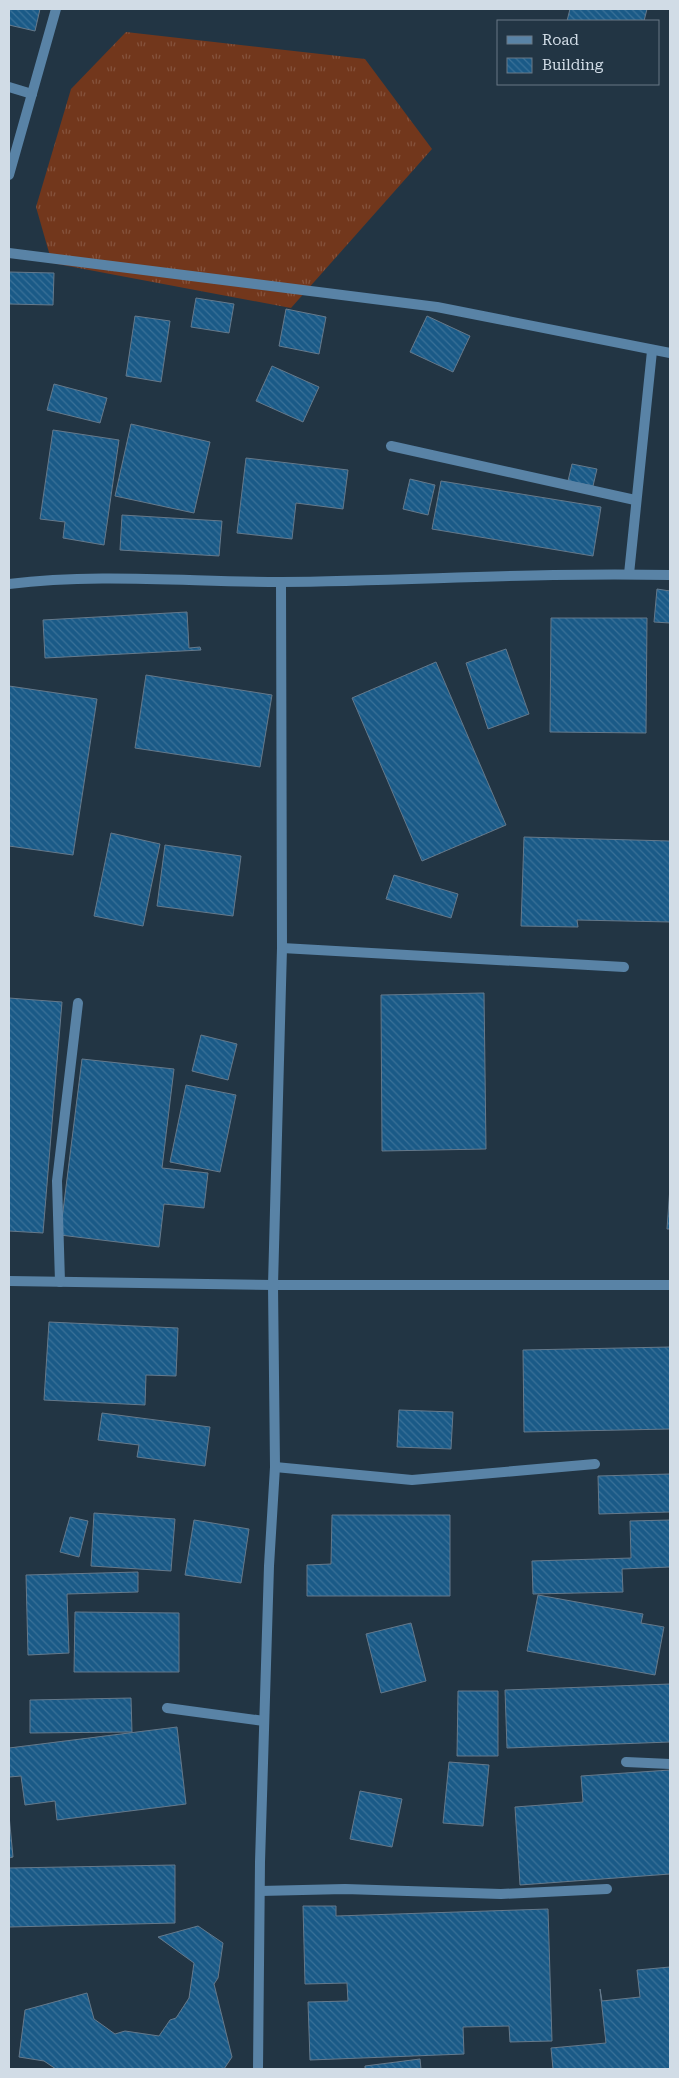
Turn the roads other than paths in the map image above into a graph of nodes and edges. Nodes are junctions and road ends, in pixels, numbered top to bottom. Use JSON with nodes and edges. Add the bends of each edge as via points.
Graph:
{"nodes":[{"id":1,"x":56,"y":9,"type":"edge"},
{"id":2,"x":9,"y":87,"type":"edge"},
{"id":3,"x":32,"y":94,"type":"junction"},
{"id":4,"x":9,"y":175,"type":"edge"},
{"id":5,"x":9,"y":253,"type":"edge"},
{"id":6,"x":652,"y":351,"type":"junction"},
{"id":7,"x":670,"y":353,"type":"edge"},
{"id":8,"x":391,"y":446,"type":"dead end"},
{"id":9,"x":635,"y":500,"type":"junction"},
{"id":10,"x":629,"y":574,"type":"junction"},
{"id":11,"x":670,"y":575,"type":"edge"},
{"id":12,"x":281,"y":582,"type":"junction"},
{"id":13,"x":9,"y":584,"type":"edge"},
{"id":14,"x":282,"y":948,"type":"junction"},
{"id":15,"x":624,"y":967,"type":"dead end"},
{"id":16,"x":78,"y":1003,"type":"dead end"},
{"id":17,"x":9,"y":1281,"type":"edge"},
{"id":18,"x":60,"y":1282,"type":"junction"},
{"id":19,"x":273,"y":1285,"type":"junction"},
{"id":20,"x":670,"y":1285,"type":"edge"},
{"id":21,"x":595,"y":1464,"type":"dead end"},
{"id":22,"x":275,"y":1467,"type":"junction"},
{"id":23,"x":167,"y":1708,"type":"dead end"},
{"id":24,"x":264,"y":1721,"type":"junction"},
{"id":25,"x":626,"y":1762,"type":"dead end"},
{"id":26,"x":670,"y":1764,"type":"edge"},
{"id":27,"x":607,"y":1889,"type":"dead end"},
{"id":28,"x":260,"y":1891,"type":"junction"},
{"id":29,"x":258,"y":2069,"type":"edge"}],
"edges":[{"from":1,"to":3,"type":"street"},
{"from":2,"to":3,"type":"street"},
{"from":3,"to":4,"type":"street"},
{"from":5,"to":6,"type":"street","via":[[437,306]]},
{"from":6,"to":7,"type":"street"},
{"from":6,"to":9,"type":"street"},
{"from":8,"to":9,"type":"street"},
{"from":9,"to":10,"type":"street"},
{"from":10,"to":11,"type":"street"},
{"from":10,"to":12,"type":"street"},
{"from":12,"to":13,"type":"street","via":[[52,579]]},
{"from":12,"to":14,"type":"street"},
{"from":14,"to":15,"type":"street"},
{"from":14,"to":19,"type":"street"},
{"from":16,"to":18,"type":"street","via":[[56,1181]]},
{"from":17,"to":18,"type":"street"},
{"from":18,"to":19,"type":"street"},
{"from":19,"to":20,"type":"street"},
{"from":19,"to":22,"type":"street"},
{"from":21,"to":22,"type":"street","via":[[412,1480]]},
{"from":22,"to":24,"type":"street"},
{"from":23,"to":24,"type":"street"},
{"from":24,"to":28,"type":"street"},
{"from":25,"to":26,"type":"street"},
{"from":27,"to":28,"type":"street","via":[[501,1894],[345,1889]]},
{"from":28,"to":29,"type":"street"}]}
